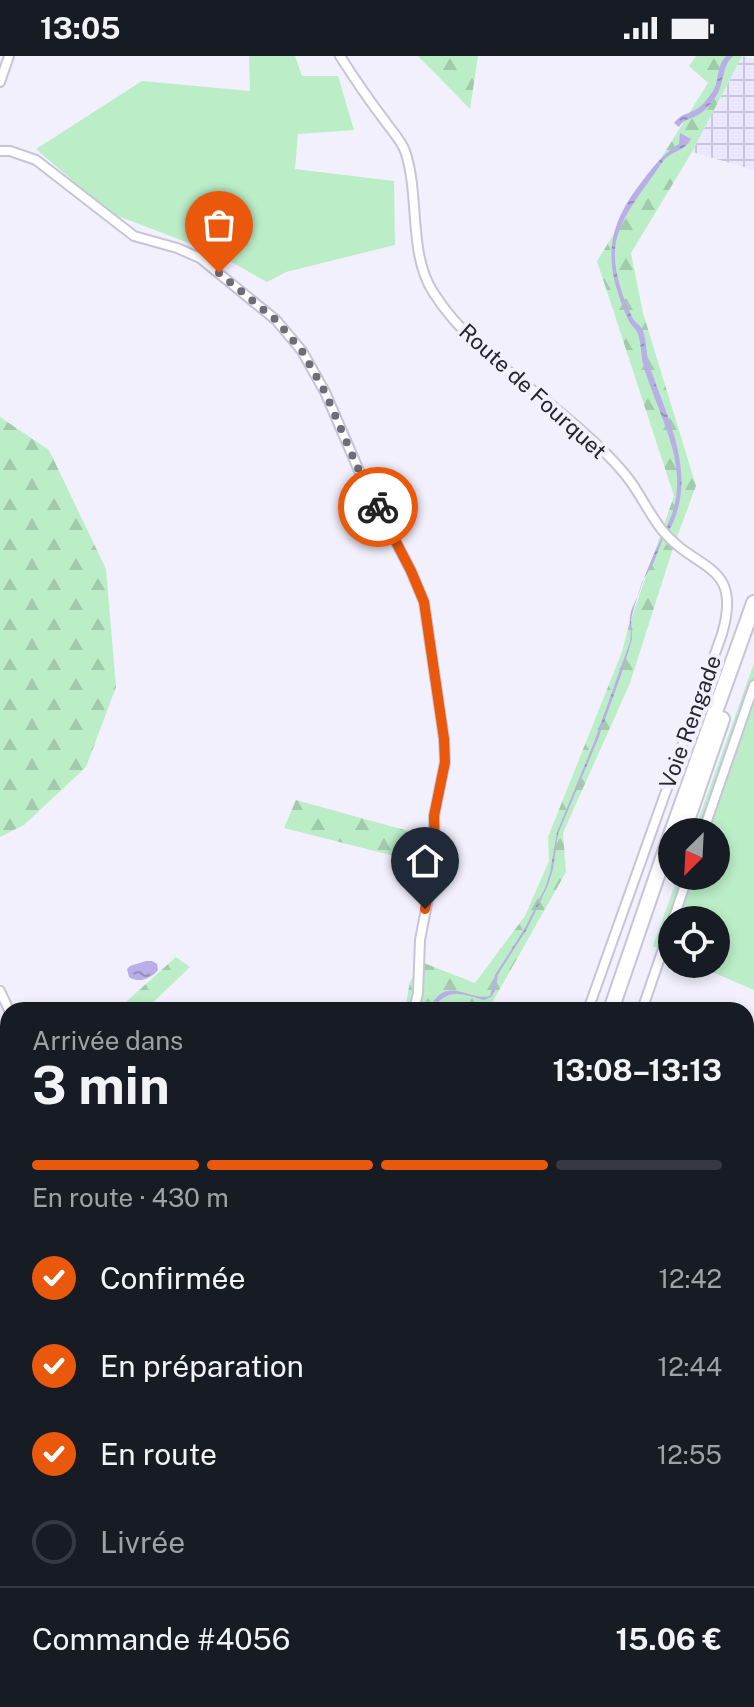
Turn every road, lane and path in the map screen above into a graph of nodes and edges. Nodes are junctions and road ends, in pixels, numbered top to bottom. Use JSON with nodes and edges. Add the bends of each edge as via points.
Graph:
{"nodes":[{"id":1,"x":9,"y":56,"type":"edge"},
{"id":2,"x":340,"y":56,"type":"edge"},
{"id":3,"x":0,"y":82,"type":"edge"},
{"id":4,"x":0,"y":151,"type":"edge"},
{"id":5,"x":714,"y":570,"type":"joint"},
{"id":6,"x":754,"y":603,"type":"edge"},
{"id":7,"x":754,"y":628,"type":"edge"},
{"id":8,"x":754,"y":685,"type":"edge"},
{"id":9,"x":677,"y":818,"type":"edge"},
{"id":10,"x":688,"y":818,"type":"edge"},
{"id":11,"x":708,"y":818,"type":"edge"},
{"id":12,"x":658,"y":873,"type":"edge"},
{"id":13,"x":662,"y":890,"type":"edge"},
{"id":14,"x":658,"y":963,"type":"edge"},
{"id":15,"x":416,"y":1002,"type":"edge"},
{"id":16,"x":591,"y":1002,"type":"edge"},
{"id":17,"x":614,"y":1002,"type":"edge"},
{"id":18,"x":622,"y":1002,"type":"edge"},
{"id":19,"x":645,"y":1002,"type":"edge"}],
"edges":[{"from":1,"to":3,"type":"street"},
{"from":2,"to":5,"type":"street","name":"Route de Fourquet","via":[[404,148],[422,272],[433,293],[467,336],[583,431],[632,482],[670,538]]},
{"from":4,"to":15,"type":"street","via":[[36,160],[134,236],[200,258],[276,320],[302,351],[325,392],[424,602],[445,762],[434,816],[435,862],[420,940]]},
{"from":5,"to":16,"type":"street","name":"Voie Rengade","via":[[728,595],[725,623]]},
{"from":6,"to":9,"type":"highway"},
{"from":7,"to":10,"type":"highway"},
{"from":8,"to":11,"type":"street"},
{"from":12,"to":17,"type":"highway"},
{"from":13,"to":18,"type":"highway"},
{"from":14,"to":19,"type":"street"}]}
